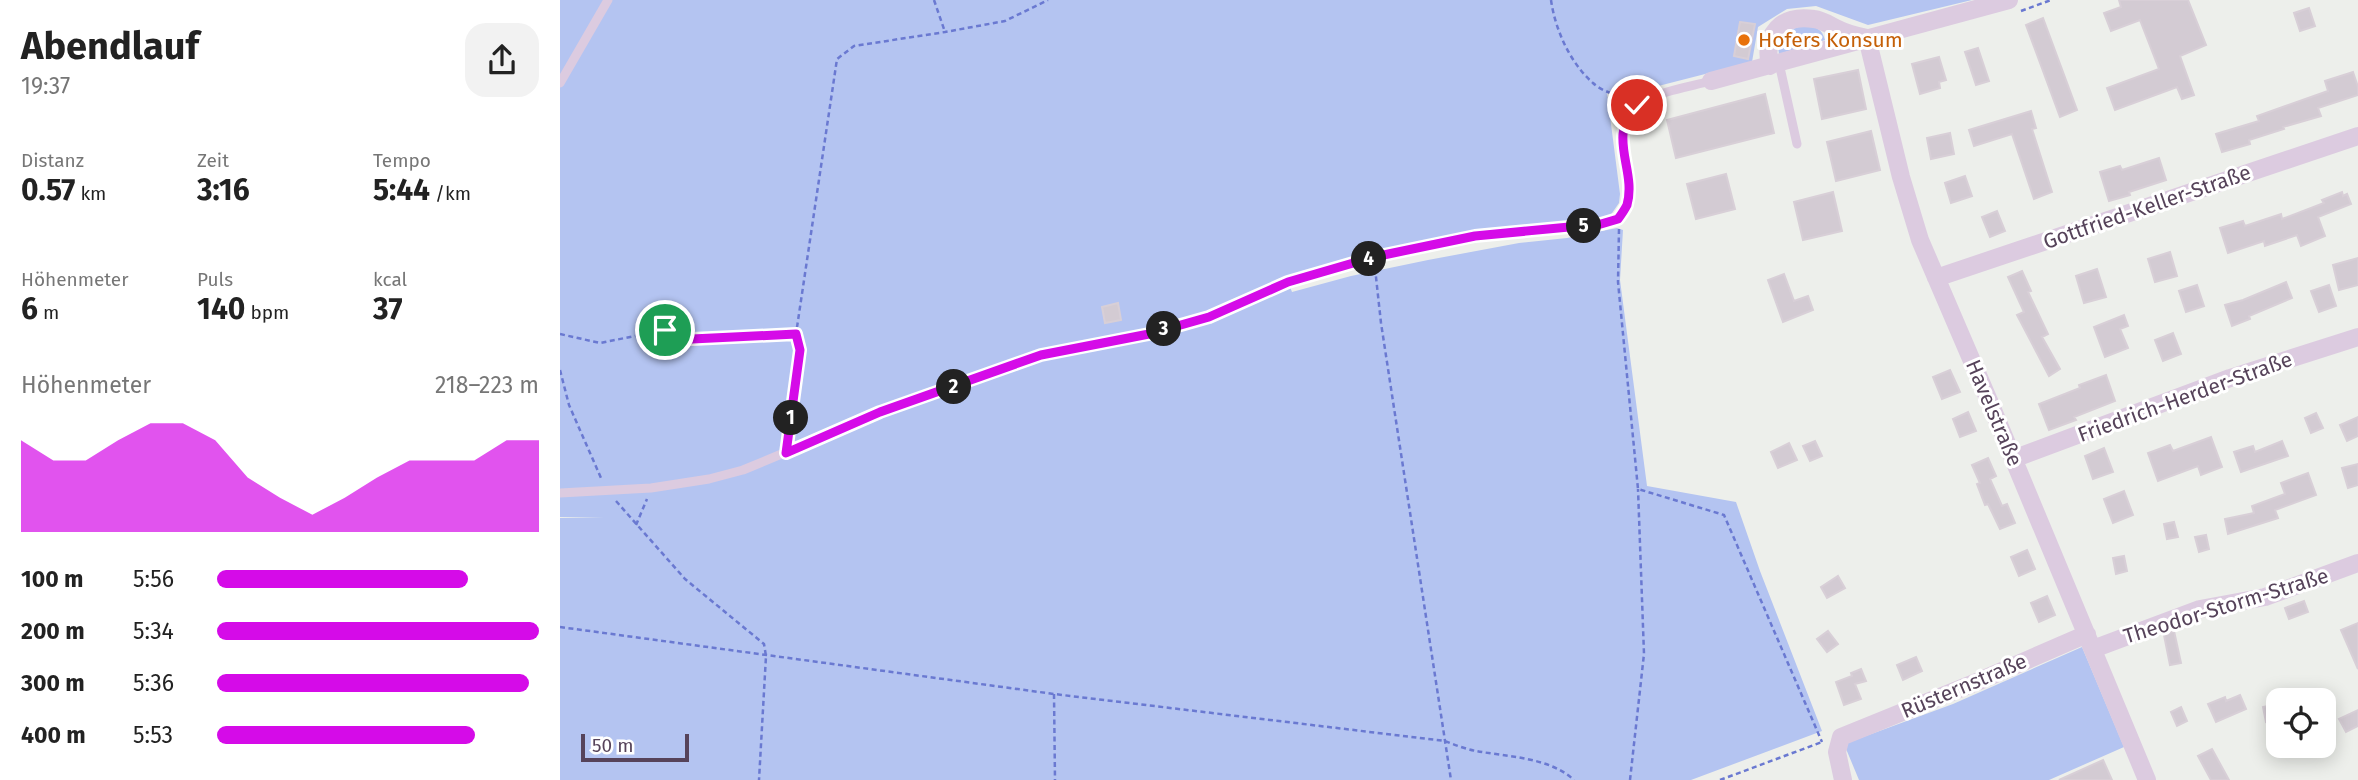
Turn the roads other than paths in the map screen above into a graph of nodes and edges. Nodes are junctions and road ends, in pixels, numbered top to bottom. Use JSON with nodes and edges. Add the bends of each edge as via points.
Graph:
{"nodes":[{"id":1,"x":608,"y":0,"type":"edge"},
{"id":2,"x":2009,"y":0,"type":"edge"},
{"id":3,"x":1867,"y":38,"type":"junction"},
{"id":4,"x":1768,"y":66,"type":"junction"},
{"id":5,"x":1712,"y":81,"type":"joint"},
{"id":6,"x":560,"y":83,"type":"edge"},
{"id":7,"x":2358,"y":136,"type":"edge"},
{"id":8,"x":1797,"y":144,"type":"dead end"},
{"id":9,"x":1936,"y":278,"type":"junction"},
{"id":10,"x":2358,"y":337,"type":"edge"},
{"id":11,"x":2013,"y":459,"type":"junction"},
{"id":12,"x":560,"y":494,"type":"edge"},
{"id":13,"x":2358,"y":563,"type":"edge"},
{"id":14,"x":2090,"y":641,"type":"junction"},
{"id":15,"x":1843,"y":780,"type":"edge"},
{"id":16,"x":2147,"y":780,"type":"edge"}],
"edges":[{"from":1,"to":6,"type":"lane"},
{"from":2,"to":3,"type":"street"},
{"from":3,"to":4,"type":"street"},
{"from":3,"to":4,"type":"street","via":[[1814,19],[1793,21],[1772,33]]},
{"from":3,"to":9,"type":"street","name":"Havelstraße","via":[[1912,218]]},
{"from":4,"to":5,"type":"street"},
{"from":4,"to":8,"type":"lane"},
{"from":5,"to":12,"type":"lane","via":[[1653,97],[1628,114],[1622,131],[1627,205],[1618,219],[1475,236],[1374,257],[1288,282],[1209,317],[1041,355],[880,412],[743,470],[651,488]]},
{"from":7,"to":9,"type":"street","name":"Gottfried-Keller-Straße"},
{"from":9,"to":11,"type":"street","name":"Havelstraße"},
{"from":10,"to":11,"type":"street","name":"Friedrich-Herder-Straße","via":[[2230,378]]},
{"from":11,"to":14,"type":"street","name":"Havelstraße"},
{"from":13,"to":14,"type":"street","name":"Theodor-Storm-Straße","via":[[2265,597],[2200,609]]},
{"from":14,"to":15,"type":"street","name":"Rüsternstraße","via":[[1841,737],[1836,752]]},
{"from":14,"to":16,"type":"street","name":"Havelstraße"}]}
